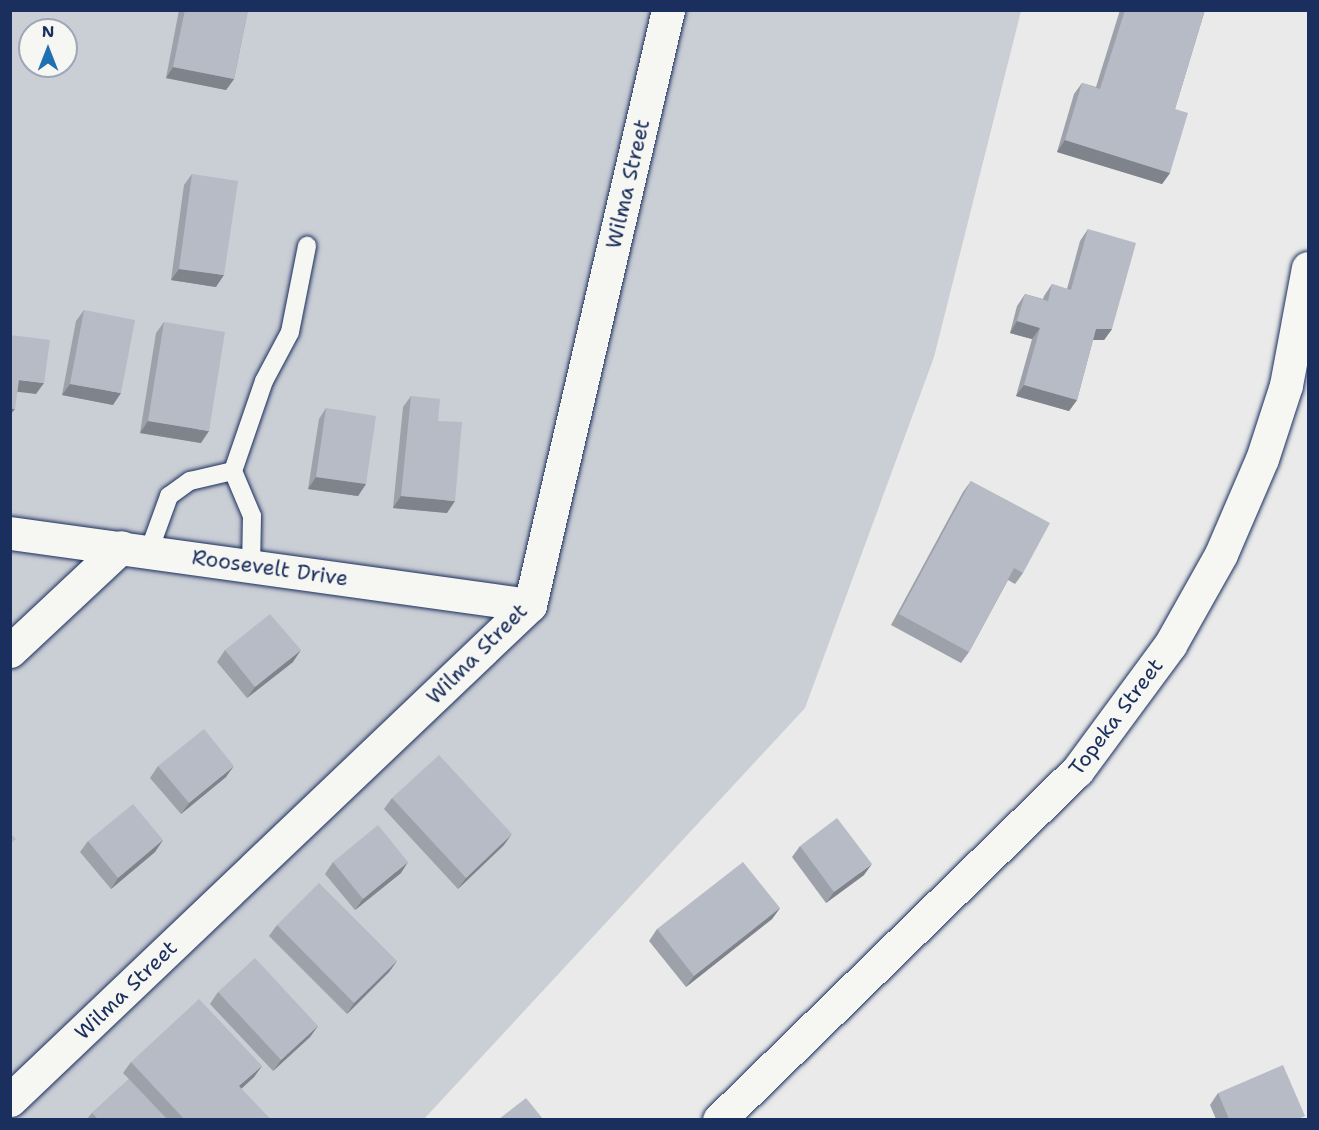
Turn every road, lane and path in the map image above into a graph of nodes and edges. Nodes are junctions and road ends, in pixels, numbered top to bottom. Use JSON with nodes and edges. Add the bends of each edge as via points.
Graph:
{"nodes":[{"id":1,"x":668,"y":10,"type":"edge"},
{"id":2,"x":307,"y":246,"type":"dead end"},
{"id":3,"x":1308,"y":268,"type":"edge"},
{"id":4,"x":234,"y":471,"type":"junction"},
{"id":5,"x":10,"y":533,"type":"edge"},
{"id":6,"x":135,"y":549,"type":"junction"},
{"id":7,"x":251,"y":566,"type":"junction"},
{"id":8,"x":530,"y":605,"type":"junction"},
{"id":9,"x":10,"y":651,"type":"edge"},
{"id":10,"x":10,"y":1100,"type":"edge"},
{"id":11,"x":719,"y":1119,"type":"edge"}],
"edges":[{"from":1,"to":8,"type":"street","name":"Wilma Street"},
{"from":2,"to":4,"type":"lane","via":[[290,332],[264,381]]},
{"from":3,"to":11,"type":"street","name":"Topeka Street","via":[[1286,385],[1262,459],[1221,554],[1170,645],[1077,771]]},
{"from":4,"to":6,"type":"lane","via":[[190,481],[169,496]]},
{"from":4,"to":7,"type":"lane","via":[[252,516]]},
{"from":5,"to":6,"type":"street","name":"Roosevelt Drive"},
{"from":6,"to":7,"type":"street","name":"Roosevelt Drive"},
{"from":6,"to":9,"type":"street"},
{"from":7,"to":8,"type":"street","name":"Roosevelt Drive"},
{"from":8,"to":10,"type":"street","name":"Wilma Street"}]}
